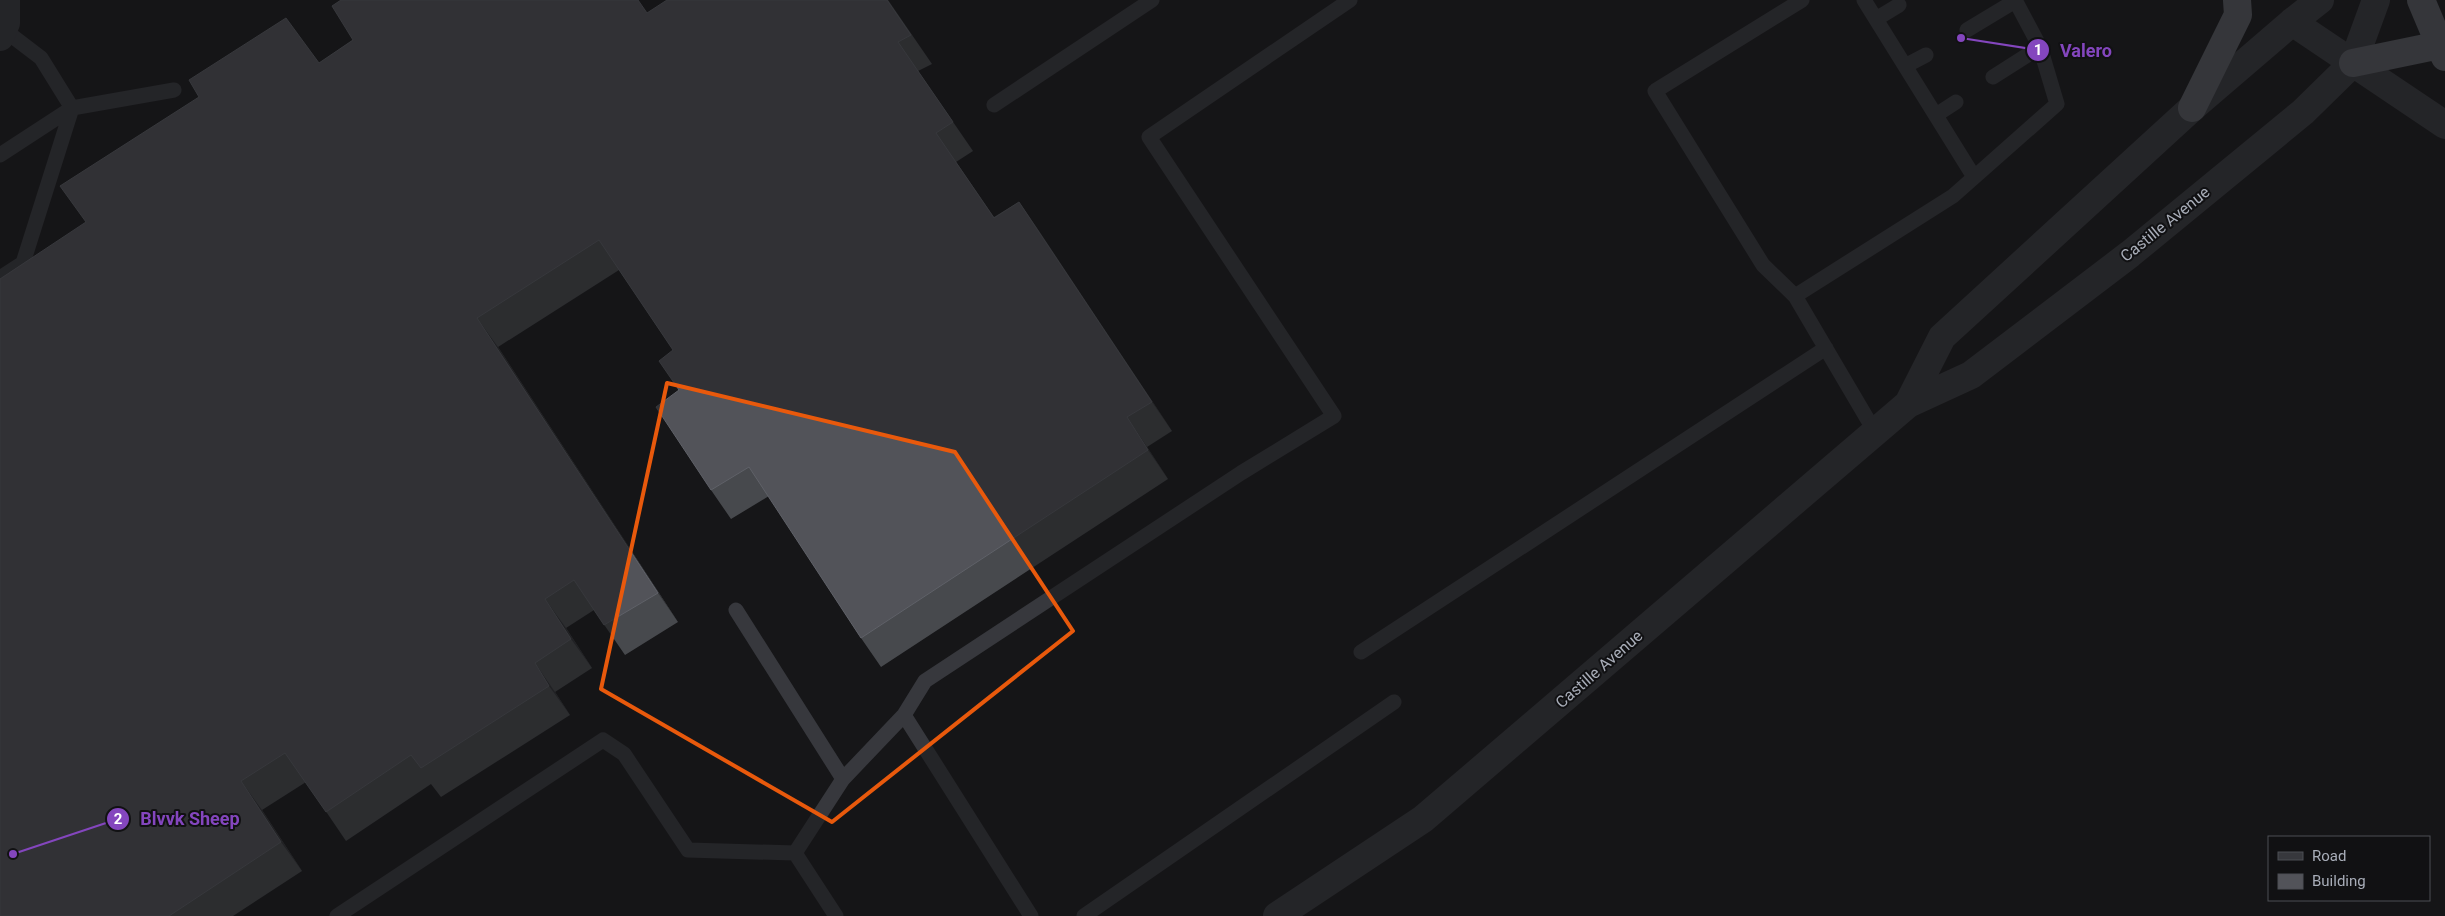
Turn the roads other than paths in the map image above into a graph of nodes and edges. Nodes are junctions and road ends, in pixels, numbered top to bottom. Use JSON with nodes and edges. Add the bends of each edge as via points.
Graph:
{"nodes":[{"id":1,"x":1152,"y":0,"type":"edge"},
{"id":2,"x":1350,"y":0,"type":"edge"},
{"id":3,"x":1802,"y":0,"type":"edge"},
{"id":4,"x":1864,"y":0,"type":"edge"},
{"id":5,"x":2015,"y":0,"type":"edge"},
{"id":6,"x":2237,"y":0,"type":"edge"},
{"id":7,"x":2320,"y":0,"type":"edge"},
{"id":8,"x":2376,"y":0,"type":"edge"},
{"id":9,"x":2421,"y":0,"type":"edge"},
{"id":10,"x":1899,"y":6,"type":"dead end"},
{"id":11,"x":1876,"y":19,"type":"junction"},
{"id":12,"x":4,"y":22,"type":"edge"},
{"id":13,"x":2292,"y":22,"type":"junction"},
{"id":14,"x":1967,"y":30,"type":"dead end"},
{"id":15,"x":2040,"y":47,"type":"junction"},
{"id":16,"x":2443,"y":49,"type":"edge"},
{"id":17,"x":1926,"y":55,"type":"dead end"},
{"id":18,"x":2353,"y":63,"type":"junction"},
{"id":19,"x":1905,"y":66,"type":"junction"},
{"id":20,"x":1994,"y":77,"type":"dead end"},
{"id":21,"x":174,"y":90,"type":"dead end"},
{"id":22,"x":1956,"y":102,"type":"dead end"},
{"id":23,"x":994,"y":105,"type":"dead end"},
{"id":24,"x":72,"y":108,"type":"junction"},
{"id":25,"x":2192,"y":108,"type":"junction"},
{"id":26,"x":1936,"y":115,"type":"junction"},
{"id":27,"x":2445,"y":125,"type":"edge"},
{"id":28,"x":0,"y":155,"type":"edge"},
{"id":29,"x":1974,"y":177,"type":"junction"},
{"id":30,"x":0,"y":278,"type":"edge"},
{"id":31,"x":1794,"y":296,"type":"junction"},
{"id":32,"x":1826,"y":348,"type":"junction"},
{"id":33,"x":1908,"y":404,"type":"junction"},
{"id":34,"x":1875,"y":432,"type":"junction"},
{"id":35,"x":736,"y":610,"type":"dead end"},
{"id":36,"x":1361,"y":652,"type":"dead end"},
{"id":37,"x":1394,"y":702,"type":"dead end"},
{"id":38,"x":904,"y":715,"type":"junction"},
{"id":39,"x":843,"y":779,"type":"junction"},
{"id":40,"x":794,"y":853,"type":"junction"},
{"id":41,"x":337,"y":916,"type":"edge"},
{"id":42,"x":836,"y":916,"type":"edge"},
{"id":43,"x":1031,"y":916,"type":"edge"},
{"id":44,"x":1084,"y":916,"type":"edge"},
{"id":45,"x":1277,"y":916,"type":"edge"}],
"edges":[{"from":1,"to":23,"type":"lane"},
{"from":2,"to":38,"type":"lane","via":[[1149,137],[1334,416],[924,681]]},
{"from":3,"to":31,"type":"lane","via":[[1655,91],[1763,265]]},
{"from":4,"to":11,"type":"lane"},
{"from":5,"to":14,"type":"lane"},
{"from":5,"to":15,"type":"lane"},
{"from":6,"to":25,"type":"highway","via":[[2238,15]]},
{"from":7,"to":13,"type":"street","name":"Castille Avenue"},
{"from":8,"to":18,"type":"street","name":"Castille Avenue"},
{"from":9,"to":16,"type":"highway"},
{"from":10,"to":11,"type":"lane"},
{"from":11,"to":19,"type":"lane"},
{"from":12,"to":24,"type":"lane","via":[[41,58]]},
{"from":13,"to":18,"type":"street"},
{"from":13,"to":25,"type":"street","name":"Castille Avenue"},
{"from":15,"to":20,"type":"lane"},
{"from":15,"to":29,"type":"lane","via":[[2057,104]]},
{"from":16,"to":18,"type":"highway"},
{"from":17,"to":19,"type":"lane"},
{"from":18,"to":27,"type":"street"},
{"from":18,"to":33,"type":"street","name":"Castille Avenue","via":[[2303,112],[2130,254],[1970,375]]},
{"from":19,"to":26,"type":"lane"},
{"from":21,"to":24,"type":"lane"},
{"from":22,"to":26,"type":"lane"},
{"from":24,"to":28,"type":"lane"},
{"from":24,"to":30,"type":"lane","via":[[23,263]]},
{"from":25,"to":33,"type":"street","name":"Castille Avenue","via":[[1942,337]]},
{"from":26,"to":29,"type":"lane"},
{"from":29,"to":31,"type":"lane","via":[[1952,196]]},
{"from":31,"to":32,"type":"lane"},
{"from":32,"to":34,"type":"lane"},
{"from":32,"to":36,"type":"lane"},
{"from":33,"to":34,"type":"street","name":"Castille Avenue"},
{"from":34,"to":45,"type":"street","name":"Castille Avenue","via":[[1423,819]]},
{"from":35,"to":39,"type":"lane"},
{"from":37,"to":44,"type":"lane"},
{"from":38,"to":39,"type":"lane"},
{"from":38,"to":43,"type":"lane"},
{"from":39,"to":40,"type":"lane"},
{"from":40,"to":41,"type":"lane","via":[[688,850],[624,754],[603,740]]},
{"from":40,"to":42,"type":"lane"}]}
